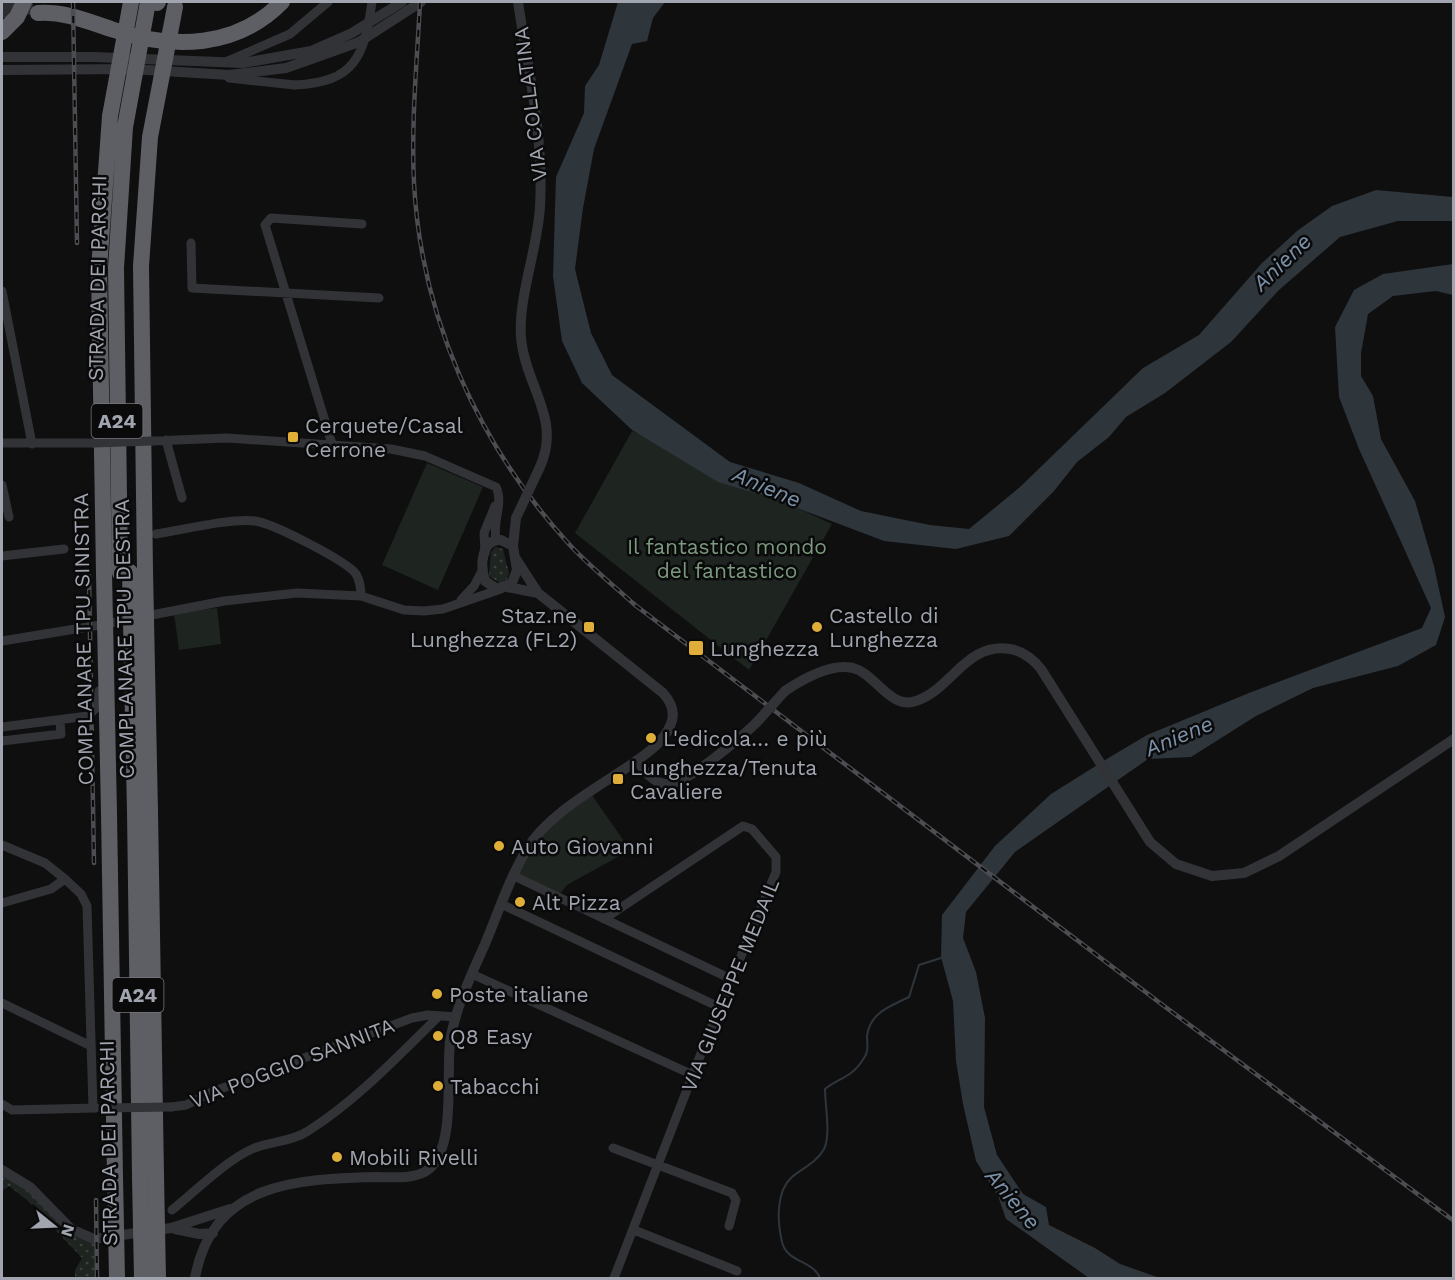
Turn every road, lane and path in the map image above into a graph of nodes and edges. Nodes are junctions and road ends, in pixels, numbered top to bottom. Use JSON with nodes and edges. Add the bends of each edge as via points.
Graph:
{"nodes":[{"id":1,"x":131,"y":2,"type":"edge"},
{"id":2,"x":154,"y":2,"type":"edge"},
{"id":3,"x":272,"y":2,"type":"edge"},
{"id":4,"x":282,"y":2,"type":"edge"},
{"id":5,"x":328,"y":2,"type":"edge"},
{"id":6,"x":372,"y":2,"type":"edge"},
{"id":7,"x":402,"y":2,"type":"edge"},
{"id":8,"x":421,"y":2,"type":"edge"},
{"id":9,"x":518,"y":2,"type":"edge"},
{"id":10,"x":175,"y":4,"type":"edge"},
{"id":11,"x":33,"y":7,"type":"edge"},
{"id":12,"x":2,"y":32,"type":"edge"},
{"id":13,"x":2,"y":57,"type":"edge"},
{"id":14,"x":215,"y":63,"type":"junction"},
{"id":15,"x":2,"y":70,"type":"edge"},
{"id":16,"x":188,"y":73,"type":"junction"},
{"id":17,"x":362,"y":224,"type":"dead end"},
{"id":18,"x":191,"y":243,"type":"dead end"},
{"id":19,"x":120,"y":268,"type":"junction"},
{"id":20,"x":2,"y":291,"type":"edge"},
{"id":21,"x":286,"y":291,"type":"junction"},
{"id":22,"x":379,"y":297,"type":"dead end"},
{"id":23,"x":166,"y":440,"type":"junction"},
{"id":24,"x":2,"y":443,"type":"edge"},
{"id":25,"x":32,"y":444,"type":"junction"},
{"id":26,"x":332,"y":444,"type":"junction"},
{"id":27,"x":2,"y":485,"type":"edge"},
{"id":28,"x":182,"y":498,"type":"dead end"},
{"id":29,"x":499,"y":499,"type":"junction"},
{"id":30,"x":9,"y":517,"type":"dead end"},
{"id":31,"x":516,"y":518,"type":"junction"},
{"id":32,"x":156,"y":534,"type":"dead end"},
{"id":33,"x":498,"y":539,"type":"junction"},
{"id":34,"x":513,"y":546,"type":"junction"},
{"id":35,"x":64,"y":549,"type":"dead end"},
{"id":36,"x":485,"y":553,"type":"junction"},
{"id":37,"x":2,"y":556,"type":"edge"},
{"id":38,"x":516,"y":559,"type":"junction"},
{"id":39,"x":483,"y":569,"type":"junction"},
{"id":40,"x":125,"y":573,"type":"junction"},
{"id":41,"x":504,"y":588,"type":"junction"},
{"id":42,"x":538,"y":593,"type":"junction"},
{"id":43,"x":361,"y":596,"type":"junction"},
{"id":44,"x":457,"y":603,"type":"junction"},
{"id":45,"x":100,"y":625,"type":"junction"},
{"id":46,"x":2,"y":641,"type":"edge"},
{"id":47,"x":60,"y":721,"type":"junction"},
{"id":48,"x":2,"y":727,"type":"edge"},
{"id":49,"x":1454,"y":739,"type":"edge"},
{"id":50,"x":2,"y":741,"type":"edge"},
{"id":51,"x":637,"y":760,"type":"junction"},
{"id":52,"x":129,"y":812,"type":"junction"},
{"id":53,"x":2,"y":845,"type":"edge"},
{"id":54,"x":514,"y":876,"type":"junction"},
{"id":55,"x":65,"y":879,"type":"junction"},
{"id":56,"x":2,"y":903,"type":"edge"},
{"id":57,"x":501,"y":904,"type":"junction"},
{"id":58,"x":604,"y":919,"type":"junction"},
{"id":59,"x":472,"y":974,"type":"junction"},
{"id":60,"x":731,"y":979,"type":"junction"},
{"id":61,"x":2,"y":1003,"type":"edge"},
{"id":62,"x":719,"y":1007,"type":"junction"},
{"id":63,"x":439,"y":1016,"type":"junction"},
{"id":64,"x":456,"y":1017,"type":"junction"},
{"id":65,"x":91,"y":1046,"type":"junction"},
{"id":66,"x":693,"y":1075,"type":"junction"},
{"id":67,"x":2,"y":1104,"type":"edge"},
{"id":68,"x":93,"y":1108,"type":"junction"},
{"id":69,"x":613,"y":1148,"type":"dead end"},
{"id":70,"x":659,"y":1166,"type":"junction"},
{"id":71,"x":2,"y":1170,"type":"edge"},
{"id":72,"x":136,"y":1177,"type":"junction"},
{"id":73,"x":231,"y":1209,"type":"junction"},
{"id":74,"x":172,"y":1210,"type":"dead end"},
{"id":75,"x":196,"y":1222,"type":"junction"},
{"id":76,"x":729,"y":1227,"type":"dead end"},
{"id":77,"x":171,"y":1228,"type":"junction"},
{"id":78,"x":634,"y":1230,"type":"junction"},
{"id":79,"x":190,"y":1232,"type":"junction"},
{"id":80,"x":213,"y":1233,"type":"junction"},
{"id":81,"x":201,"y":1256,"type":"junction"},
{"id":82,"x":737,"y":1271,"type":"dead end"},
{"id":83,"x":117,"y":1278,"type":"edge"},
{"id":84,"x":133,"y":1278,"type":"edge"},
{"id":85,"x":142,"y":1278,"type":"edge"},
{"id":86,"x":158,"y":1278,"type":"edge"},
{"id":87,"x":195,"y":1278,"type":"edge"},
{"id":88,"x":614,"y":1278,"type":"edge"}],
"edges":[{"from":1,"to":19,"type":"highway","name":"COMPLANARE TPU SINISTRA","bridge":true,"via":[[105,159]]},
{"from":2,"to":19,"type":"highway","name":"STRADA DEI PARCHI","number":"A24","bridge":true,"via":[[126,127]]},
{"from":3,"to":11,"type":"highway","via":[[233,26],[189,34],[149,30],[71,8]]},
{"from":4,"to":11,"type":"highway","via":[[250,27],[202,42],[147,39]]},
{"from":5,"to":14,"type":"street","via":[[290,34],[235,59]]},
{"from":6,"to":16,"type":"street","bridge":true,"via":[[361,53],[350,67],[329,81],[294,85]]},
{"from":7,"to":14,"type":"street","via":[[352,33],[311,51],[243,63]]},
{"from":8,"to":16,"type":"street","via":[[359,42],[296,65],[248,74]]},
{"from":9,"to":31,"type":"street","name":"VIA COLLATINA","bridge":true,"via":[[541,156],[539,219],[521,332],[549,432],[547,450]]},
{"from":10,"to":19,"type":"highway","bridge":true},
{"from":11,"to":12,"type":"highway"},
{"from":13,"to":14,"type":"street"},
{"from":15,"to":16,"type":"street","via":[[131,69]]},
{"from":17,"to":21,"type":"street","via":[[268,219],[265,229]]},
{"from":18,"to":21,"type":"street","via":[[192,288]]},
{"from":19,"to":40,"type":"highway","name":"STRADA DEI PARCHI","number":"A24"},
{"from":19,"to":40,"type":"highway","name":"COMPLANARE TPU SINISTRA"},
{"from":20,"to":25,"type":"street"},
{"from":21,"to":22,"type":"street"},
{"from":21,"to":26,"type":"street"},
{"from":23,"to":25,"type":"street","bridge":true},
{"from":23,"to":26,"type":"street","via":[[227,438]]},
{"from":23,"to":28,"type":"street"},
{"from":24,"to":25,"type":"street"},
{"from":26,"to":29,"type":"street","via":[[425,456],[492,484]]},
{"from":27,"to":30,"type":"street"},
{"from":29,"to":33,"type":"street","via":[[495,523]]},
{"from":29,"to":36,"type":"street","via":[[485,527]]},
{"from":31,"to":33,"type":"street","name":"VIA COLLATINA"},
{"from":31,"to":34,"type":"street","name":"VIA COLLATINA"},
{"from":32,"to":43,"type":"street","via":[[248,521],[264,523],[352,570]]},
{"from":33,"to":34,"type":"street"},
{"from":33,"to":36,"type":"street","via":[[487,545]]},
{"from":34,"to":38,"type":"street"},
{"from":35,"to":37,"type":"street"},
{"from":36,"to":39,"type":"street"},
{"from":38,"to":41,"type":"street","via":[[515,578]]},
{"from":38,"to":42,"type":"street"},
{"from":39,"to":41,"type":"street","via":[[487,583]]},
{"from":39,"to":44,"type":"street","via":[[474,586]]},
{"from":40,"to":52,"type":"highway","name":"STRADA DEI PARCHI","number":"A24","bridge":true},
{"from":40,"to":52,"type":"highway","name":"COMPLANARE TPU SINISTRA","bridge":true},
{"from":41,"to":42,"type":"street"},
{"from":41,"to":44,"type":"street"},
{"from":42,"to":51,"type":"street","via":[[659,689],[670,703],[673,718],[667,732]]},
{"from":43,"to":44,"type":"street","via":[[419,611]]},
{"from":43,"to":45,"type":"street","via":[[297,593],[224,601]]},
{"from":45,"to":46,"type":"street"},
{"from":45,"to":47,"type":"street","via":[[98,706],[88,716]]},
{"from":47,"to":48,"type":"street"},
{"from":47,"to":50,"type":"street","via":[[61,734]]},
{"from":49,"to":51,"type":"street","bridge":true,"via":[[1284,853],[1233,876],[1196,873],[1167,859],[1150,842],[1038,665],[1013,650],[996,649],[978,655],[911,703],[896,700],[862,672],[829,669],[784,691],[757,722],[676,783],[656,780]]},
{"from":51,"to":54,"type":"street","via":[[547,824],[527,848]]},
{"from":52,"to":72,"type":"highway","name":"STRADA DEI PARCHI","number":"A24"},
{"from":52,"to":72,"type":"highway","name":"COMPLANARE TPU SINISTRA"},
{"from":53,"to":55,"type":"street","via":[[41,861]]},
{"from":54,"to":57,"type":"street"},
{"from":54,"to":58,"type":"street"},
{"from":55,"to":56,"type":"street","via":[[51,889]]},
{"from":55,"to":65,"type":"street","via":[[87,906]]},
{"from":57,"to":59,"type":"street"},
{"from":57,"to":62,"type":"street"},
{"from":58,"to":60,"type":"street"},
{"from":58,"to":60,"type":"street","name":"VIA GIUSEPPE MEDAIL","via":[[741,827],[749,827],[774,852],[778,866]]},
{"from":59,"to":64,"type":"street"},
{"from":59,"to":66,"type":"street"},
{"from":60,"to":62,"type":"street","name":"VIA GIUSEPPE MEDAIL"},
{"from":61,"to":65,"type":"street"},
{"from":62,"to":66,"type":"street","name":"VIA GIUSEPPE MEDAIL"},
{"from":63,"to":64,"type":"street","name":"VIA POGGIO SANNITA"},
{"from":63,"to":68,"type":"street","name":"VIA POGGIO SANNITA","bridge":true,"via":[[408,1019],[186,1105]]},
{"from":63,"to":74,"type":"street","via":[[381,1073],[318,1124],[298,1137],[257,1147],[240,1156]]},
{"from":64,"to":73,"type":"street","via":[[444,1142],[429,1169],[415,1176],[282,1185],[248,1197]]},
{"from":65,"to":68,"type":"street"},
{"from":66,"to":70,"type":"street","name":"VIA GIUSEPPE MEDAIL"},
{"from":67,"to":68,"type":"street","name":"VIA POGGIO SANNITA","via":[[12,1110]]},
{"from":69,"to":70,"type":"street"},
{"from":70,"to":76,"type":"street","via":[[732,1193],[736,1200]]},
{"from":70,"to":78,"type":"street","name":"VIA GIUSEPPE MEDAIL"},
{"from":71,"to":77,"type":"street","via":[[30,1187],[69,1227],[85,1236],[111,1238]]},
{"from":72,"to":83,"type":"highway","name":"COMPLANARE TPU SINISTRA","bridge":true},
{"from":72,"to":84,"type":"highway","name":"STRADA DEI PARCHI","number":"A24"},
{"from":72,"to":85,"type":"highway","name":"STRADA DEI PARCHI","number":"A24","bridge":true},
{"from":72,"to":86,"type":"highway","bridge":true},
{"from":73,"to":75,"type":"street"},
{"from":73,"to":80,"type":"street"},
{"from":75,"to":77,"type":"street"},
{"from":75,"to":80,"type":"street"},
{"from":77,"to":79,"type":"street"},
{"from":78,"to":82,"type":"street"},
{"from":78,"to":88,"type":"street","name":"VIA GIUSEPPE MEDAIL"},
{"from":79,"to":80,"type":"street"},
{"from":79,"to":81,"type":"street"},
{"from":80,"to":81,"type":"street"},
{"from":81,"to":87,"type":"street"}]}
